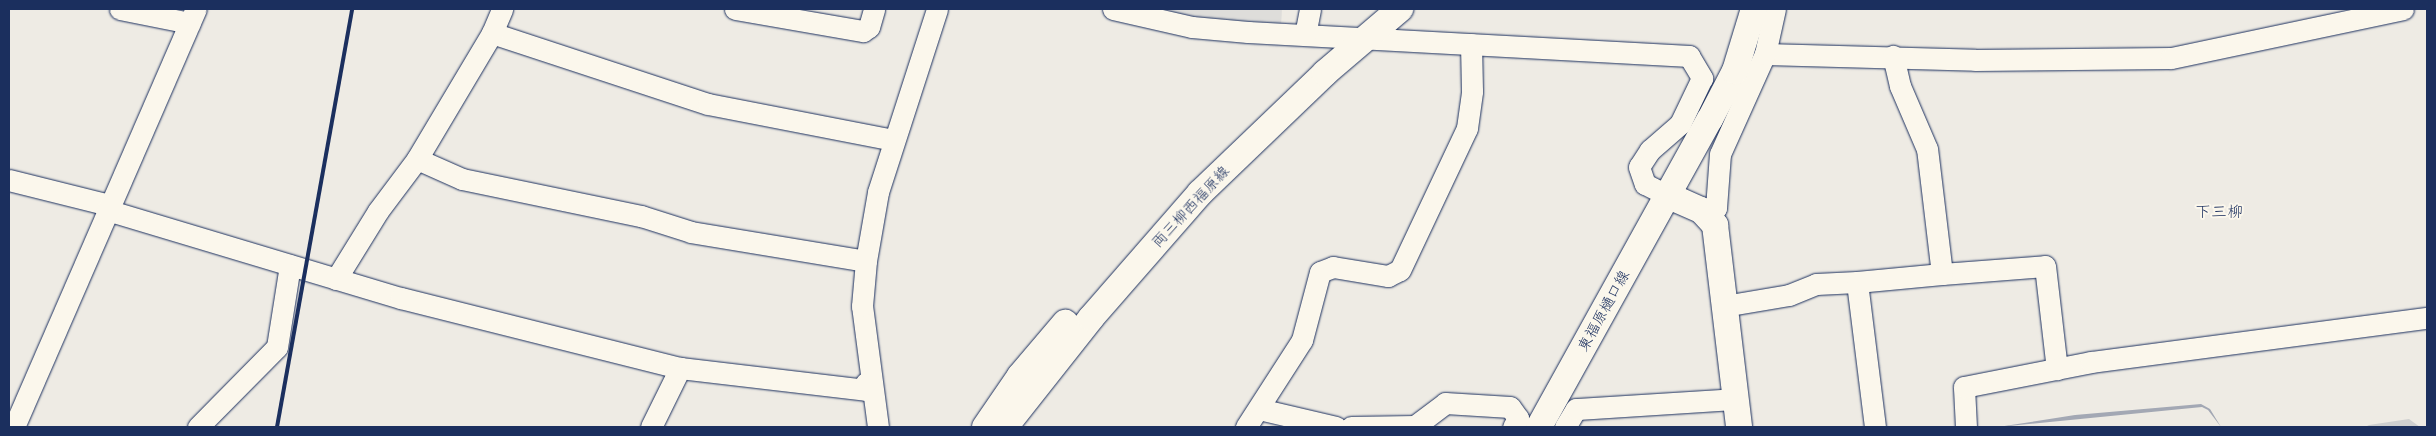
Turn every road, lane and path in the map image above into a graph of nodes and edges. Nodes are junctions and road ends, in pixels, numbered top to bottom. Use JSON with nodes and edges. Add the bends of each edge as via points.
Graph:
{"nodes":[{"id":1,"x":120,"y":9,"type":"edge"},
{"id":2,"x":502,"y":9,"type":"edge"},
{"id":3,"x":735,"y":9,"type":"edge"},
{"id":4,"x":874,"y":9,"type":"edge"},
{"id":5,"x":937,"y":9,"type":"edge"},
{"id":6,"x":1113,"y":9,"type":"edge"},
{"id":7,"x":1310,"y":9,"type":"edge"},
{"id":8,"x":1375,"y":9,"type":"edge"},
{"id":9,"x":1400,"y":9,"type":"edge"},
{"id":10,"x":1754,"y":9,"type":"edge"},
{"id":11,"x":1775,"y":9,"type":"edge"},
{"id":12,"x":2403,"y":9,"type":"edge"},
{"id":13,"x":193,"y":16,"type":"edge"},
{"id":14,"x":492,"y":33,"type":"junction"},
{"id":15,"x":1305,"y":35,"type":"junction"},
{"id":16,"x":1354,"y":38,"type":"junction"},
{"id":17,"x":1471,"y":44,"type":"junction"},
{"id":18,"x":1766,"y":54,"type":"junction"},
{"id":19,"x":1892,"y":56,"type":"junction"},
{"id":20,"x":894,"y":140,"type":"junction"},
{"id":21,"x":417,"y":159,"type":"junction"},
{"id":22,"x":9,"y":180,"type":"edge"},
{"id":23,"x":1669,"y":196,"type":"junction"},
{"id":24,"x":108,"y":208,"type":"junction"},
{"id":25,"x":1710,"y":216,"type":"junction"},
{"id":26,"x":866,"y":261,"type":"junction"},
{"id":27,"x":290,"y":265,"type":"junction"},
{"id":28,"x":1942,"y":274,"type":"junction"},
{"id":29,"x":336,"y":279,"type":"junction"},
{"id":30,"x":1857,"y":282,"type":"junction"},
{"id":31,"x":1724,"y":306,"type":"junction"},
{"id":32,"x":2427,"y":318,"type":"edge"},
{"id":33,"x":680,"y":368,"type":"junction"},
{"id":34,"x":2057,"y":369,"type":"junction"},
{"id":35,"x":871,"y":382,"type":"junction"},
{"id":36,"x":1734,"y":398,"type":"junction"},
{"id":37,"x":1259,"y":409,"type":"junction"},
{"id":38,"x":14,"y":427,"type":"edge"},
{"id":39,"x":198,"y":427,"type":"edge"},
{"id":40,"x":651,"y":427,"type":"edge"},
{"id":41,"x":878,"y":427,"type":"edge"},
{"id":42,"x":985,"y":427,"type":"edge"},
{"id":43,"x":1005,"y":427,"type":"edge"},
{"id":44,"x":1246,"y":427,"type":"edge"},
{"id":45,"x":1336,"y":427,"type":"edge"},
{"id":46,"x":1351,"y":427,"type":"edge"},
{"id":47,"x":1513,"y":427,"type":"edge"},
{"id":48,"x":1539,"y":427,"type":"edge"},
{"id":49,"x":1565,"y":427,"type":"edge"},
{"id":50,"x":1738,"y":427,"type":"edge"},
{"id":51,"x":1875,"y":427,"type":"edge"},
{"id":52,"x":1966,"y":427,"type":"edge"}],
"edges":[{"from":1,"to":13,"type":"street"},
{"from":2,"to":14,"type":"street"},
{"from":3,"to":4,"type":"street","via":[[863,31],[869,27]]},
{"from":5,"to":20,"type":"street"},
{"from":6,"to":15,"type":"street","via":[[1192,27]]},
{"from":7,"to":15,"type":"street"},
{"from":8,"to":16,"type":"main road","name":"両三柳西福原線"},
{"from":9,"to":16,"type":"main road","name":"両三柳西福原線"},
{"from":10,"to":23,"type":"main road","name":"東福原樋口線","via":[[1735,71]]},
{"from":11,"to":18,"type":"street"},
{"from":12,"to":19,"type":"street","via":[[2172,58],[1975,60]]},
{"from":13,"to":24,"type":"street"},
{"from":14,"to":20,"type":"street","via":[[708,104]]},
{"from":14,"to":21,"type":"street"},
{"from":15,"to":16,"type":"street"},
{"from":16,"to":17,"type":"street"},
{"from":16,"to":42,"type":"main road","name":"両三柳西福原線","via":[[1288,86],[1168,206],[1020,376]]},
{"from":16,"to":43,"type":"main road","name":"両三柳西福原線","via":[[1200,194],[1091,318]]},
{"from":17,"to":23,"type":"street","via":[[1689,56],[1702,78],[1680,124],[1650,150],[1639,168],[1645,184]]},
{"from":17,"to":37,"type":"street","via":[[1472,91],[1466,128],[1400,270],[1388,276],[1333,267],[1320,272],[1302,340]]},
{"from":18,"to":19,"type":"street"},
{"from":18,"to":25,"type":"street","via":[[1720,154],[1716,208]]},
{"from":19,"to":28,"type":"street","via":[[1900,86],[1927,149]]},
{"from":20,"to":26,"type":"street","via":[[878,192]]},
{"from":21,"to":26,"type":"street","via":[[462,178],[641,216],[691,232]]},
{"from":21,"to":29,"type":"street","via":[[378,211]]},
{"from":22,"to":24,"type":"street"},
{"from":23,"to":25,"type":"main road"},
{"from":23,"to":48,"type":"main road","name":"東福原樋口線"},
{"from":24,"to":27,"type":"street"},
{"from":24,"to":38,"type":"street"},
{"from":25,"to":31,"type":"main road","via":[[1715,225]]},
{"from":26,"to":35,"type":"street","via":[[862,306]]},
{"from":27,"to":29,"type":"street"},
{"from":27,"to":39,"type":"street","via":[[277,347]]},
{"from":28,"to":30,"type":"street"},
{"from":28,"to":34,"type":"street","via":[[2045,266]]},
{"from":29,"to":33,"type":"street","via":[[543,336]]},
{"from":30,"to":31,"type":"street","via":[[1816,284],[1789,296]]},
{"from":30,"to":51,"type":"street"},
{"from":31,"to":36,"type":"main road"},
{"from":32,"to":34,"type":"street"},
{"from":33,"to":35,"type":"street","via":[[866,390],[866,383]]},
{"from":33,"to":40,"type":"street"},
{"from":34,"to":52,"type":"street","via":[[1964,386]]},
{"from":35,"to":41,"type":"street"},
{"from":36,"to":49,"type":"street","via":[[1576,409]]},
{"from":36,"to":50,"type":"main road"},
{"from":37,"to":44,"type":"street"},
{"from":37,"to":45,"type":"street"},
{"from":46,"to":47,"type":"street","via":[[1415,426],[1445,403],[1510,407],[1518,418]]}]}
